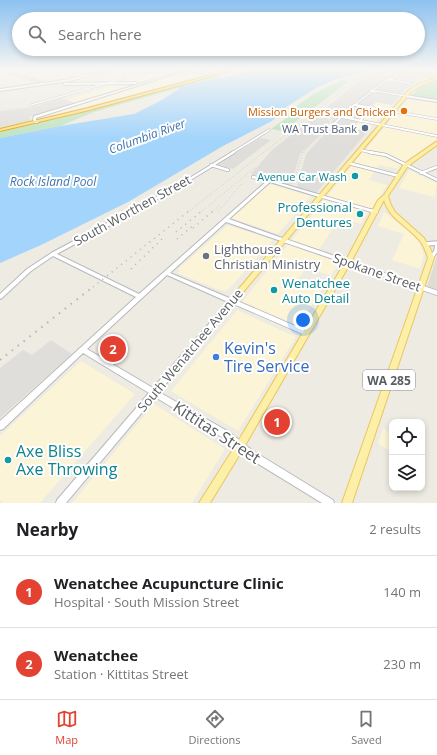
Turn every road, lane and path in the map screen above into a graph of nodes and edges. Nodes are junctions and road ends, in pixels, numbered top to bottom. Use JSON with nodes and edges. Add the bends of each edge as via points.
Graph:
{"nodes":[{"id":1,"x":75,"y":92,"type":"edge"},
{"id":2,"x":113,"y":92,"type":"edge"},
{"id":3,"x":147,"y":92,"type":"edge"},
{"id":4,"x":368,"y":92,"type":"edge"},
{"id":5,"x":385,"y":92,"type":"edge"},
{"id":6,"x":410,"y":92,"type":"edge"},
{"id":7,"x":406,"y":96,"type":"junction"},
{"id":8,"x":437,"y":101,"type":"edge"},
{"id":9,"x":31,"y":105,"type":"dead end"},
{"id":10,"x":355,"y":105,"type":"junction"},
{"id":11,"x":371,"y":108,"type":"junction"},
{"id":12,"x":392,"y":112,"type":"junction"},
{"id":13,"x":342,"y":117,"type":"junction"},
{"id":14,"x":437,"y":119,"type":"edge"},
{"id":15,"x":360,"y":121,"type":"junction"},
{"id":16,"x":37,"y":122,"type":"junction"},
{"id":17,"x":335,"y":123,"type":"dead end"},
{"id":18,"x":380,"y":125,"type":"junction"},
{"id":19,"x":0,"y":130,"type":"edge"},
{"id":20,"x":269,"y":130,"type":"dead end"},
{"id":21,"x":437,"y":136,"type":"edge"},
{"id":22,"x":437,"y":143,"type":"edge"},
{"id":23,"x":360,"y":150,"type":"junction"},
{"id":24,"x":348,"y":163,"type":"junction"},
{"id":25,"x":210,"y":165,"type":"junction"},
{"id":26,"x":406,"y":165,"type":"junction"},
{"id":27,"x":437,"y":167,"type":"edge"},
{"id":28,"x":228,"y":170,"type":"dead end"},
{"id":29,"x":421,"y":173,"type":"junction"},
{"id":30,"x":399,"y":176,"type":"junction"},
{"id":31,"x":252,"y":177,"type":"dead end"},
{"id":32,"x":437,"y":180,"type":"edge"},
{"id":33,"x":270,"y":182,"type":"junction"},
{"id":34,"x":320,"y":196,"type":"junction"},
{"id":35,"x":386,"y":196,"type":"junction"},
{"id":36,"x":381,"y":211,"type":"junction"},
{"id":37,"x":226,"y":220,"type":"junction"},
{"id":38,"x":410,"y":228,"type":"junction"},
{"id":39,"x":283,"y":240,"type":"junction"},
{"id":40,"x":426,"y":244,"type":"junction"},
{"id":41,"x":437,"y":244,"type":"edge"},
{"id":42,"x":53,"y":254,"type":"junction"},
{"id":43,"x":430,"y":258,"type":"junction"},
{"id":44,"x":348,"y":262,"type":"junction"},
{"id":45,"x":166,"y":273,"type":"junction"},
{"id":46,"x":421,"y":287,"type":"junction"},
{"id":47,"x":437,"y":293,"type":"edge"},
{"id":48,"x":0,"y":297,"type":"edge"},
{"id":49,"x":140,"y":297,"type":"junction"},
{"id":50,"x":232,"y":301,"type":"junction"},
{"id":51,"x":306,"y":333,"type":"junction"},
{"id":52,"x":83,"y":350,"type":"junction"},
{"id":53,"x":155,"y":392,"type":"junction"},
{"id":54,"x":0,"y":426,"type":"edge"},
{"id":55,"x":240,"y":446,"type":"junction"},
{"id":56,"x":60,"y":503,"type":"edge"},
{"id":57,"x":204,"y":503,"type":"edge"},
{"id":58,"x":330,"y":503,"type":"edge"},
{"id":59,"x":347,"y":503,"type":"edge"}],
"edges":[{"from":1,"to":9,"type":"street"},
{"from":2,"to":16,"type":"main road","via":[[33,118]]},
{"from":3,"to":16,"type":"highway"},
{"from":4,"to":10,"type":"street"},
{"from":5,"to":7,"type":"street"},
{"from":6,"to":7,"type":"main road","name":"South Wenatchee Avenue"},
{"from":7,"to":8,"type":"main road"},
{"from":7,"to":12,"type":"main road","name":"South Wenatchee Avenue"},
{"from":10,"to":11,"type":"street"},
{"from":10,"to":13,"type":"street"},
{"from":11,"to":12,"type":"street"},
{"from":11,"to":15,"type":"street"},
{"from":12,"to":14,"type":"street"},
{"from":12,"to":18,"type":"main road","name":"South Wenatchee Avenue"},
{"from":13,"to":15,"type":"street"},
{"from":13,"to":17,"type":"street"},
{"from":15,"to":18,"type":"street"},
{"from":16,"to":19,"type":"highway"},
{"from":18,"to":21,"type":"street"},
{"from":18,"to":23,"type":"main road","name":"South Wenatchee Avenue"},
{"from":20,"to":25,"type":"street","name":"South Worthen Street"},
{"from":22,"to":26,"type":"main road"},
{"from":23,"to":24,"type":"main road","name":"South Wenatchee Avenue"},
{"from":23,"to":26,"type":"street","via":[[382,154]]},
{"from":24,"to":30,"type":"street"},
{"from":24,"to":34,"type":"main road","name":"South Wenatchee Avenue"},
{"from":25,"to":28,"type":"street"},
{"from":25,"to":42,"type":"street","name":"South Worthen Street","via":[[177,187]]},
{"from":26,"to":29,"type":"street"},
{"from":26,"to":30,"type":"main road"},
{"from":27,"to":29,"type":"street"},
{"from":29,"to":32,"type":"street"},
{"from":30,"to":35,"type":"main road"},
{"from":31,"to":33,"type":"street"},
{"from":33,"to":34,"type":"main road"},
{"from":33,"to":37,"type":"main road"},
{"from":34,"to":36,"type":"street"},
{"from":34,"to":39,"type":"main road","name":"South Wenatchee Avenue"},
{"from":35,"to":36,"type":"main road","via":[[381,200]]},
{"from":35,"to":38,"type":"main road","via":[[391,212]]},
{"from":36,"to":38,"type":"main road"},
{"from":36,"to":44,"type":"main road"},
{"from":37,"to":39,"type":"main road","name":"Spokane Street"},
{"from":37,"to":45,"type":"main road"},
{"from":38,"to":40,"type":"main road"},
{"from":39,"to":44,"type":"street","name":"Spokane Street"},
{"from":39,"to":50,"type":"main road","name":"South Wenatchee Avenue"},
{"from":40,"to":41,"type":"street"},
{"from":40,"to":43,"type":"main road"},
{"from":41,"to":43,"type":"street","via":[[436,251]]},
{"from":42,"to":48,"type":"main road","name":"South Worthen Street","via":[[29,270]]},
{"from":42,"to":49,"type":"main road"},
{"from":43,"to":46,"type":"main road","number":"WA 285"},
{"from":44,"to":46,"type":"street","name":"Spokane Street"},
{"from":44,"to":51,"type":"main road"},
{"from":45,"to":49,"type":"main road"},
{"from":45,"to":50,"type":"main road"},
{"from":46,"to":47,"type":"street","name":"Spokane Street"},
{"from":46,"to":59,"type":"main road","number":"WA 285"},
{"from":49,"to":52,"type":"main road"},
{"from":50,"to":51,"type":"street"},
{"from":50,"to":53,"type":"main road","name":"South Wenatchee Avenue"},
{"from":51,"to":55,"type":"main road"},
{"from":52,"to":53,"type":"main road","name":"Kittitas Street"},
{"from":52,"to":54,"type":"main road"},
{"from":53,"to":55,"type":"main road","name":"Kittitas Street","via":[[226,434]]},
{"from":53,"to":56,"type":"main road","name":"South Wenatchee Avenue"},
{"from":55,"to":57,"type":"main road"},
{"from":55,"to":58,"type":"main road","name":"Kittitas Street"}]}
